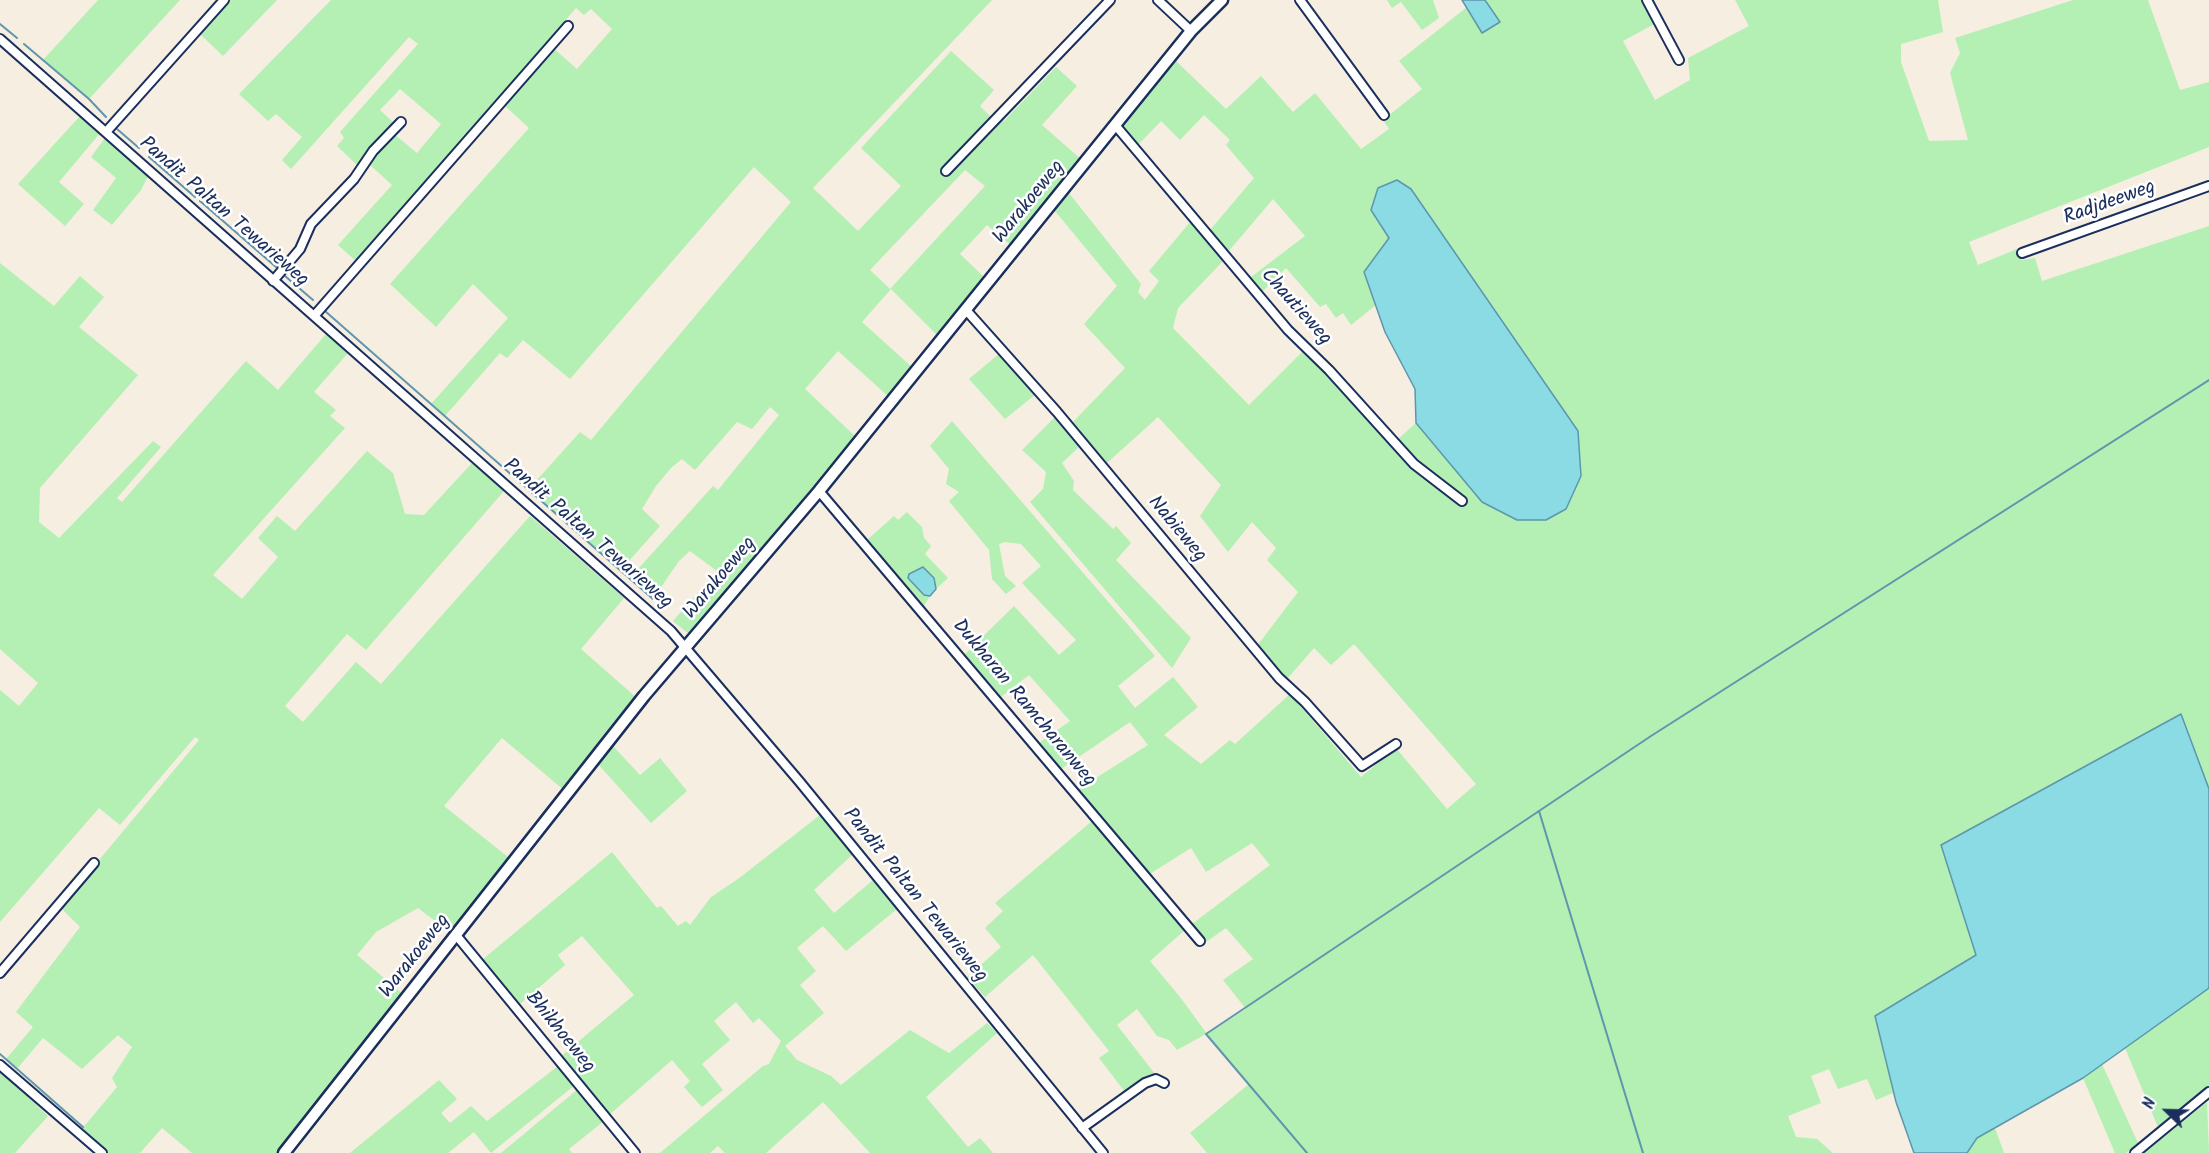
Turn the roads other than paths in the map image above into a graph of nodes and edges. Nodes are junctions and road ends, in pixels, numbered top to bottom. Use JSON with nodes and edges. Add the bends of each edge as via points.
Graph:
{"nodes":[{"id":1,"x":224,"y":0,"type":"edge"},
{"id":2,"x":1110,"y":0,"type":"edge"},
{"id":3,"x":1158,"y":0,"type":"edge"},
{"id":4,"x":1222,"y":0,"type":"edge"},
{"id":5,"x":1300,"y":0,"type":"edge"},
{"id":6,"x":1647,"y":0,"type":"edge"},
{"id":7,"x":568,"y":26,"type":"dead end"},
{"id":8,"x":1191,"y":31,"type":"junction"},
{"id":9,"x":0,"y":39,"type":"edge"},
{"id":10,"x":1679,"y":60,"type":"dead end"},
{"id":11,"x":1383,"y":115,"type":"dead end"},
{"id":12,"x":401,"y":122,"type":"dead end"},
{"id":13,"x":1116,"y":126,"type":"junction"},
{"id":14,"x":106,"y":132,"type":"junction"},
{"id":15,"x":946,"y":171,"type":"dead end"},
{"id":16,"x":2209,"y":186,"type":"edge"},
{"id":17,"x":2022,"y":253,"type":"dead end"},
{"id":18,"x":273,"y":281,"type":"junction"},
{"id":19,"x":966,"y":310,"type":"junction"},
{"id":20,"x":314,"y":316,"type":"junction"},
{"id":21,"x":819,"y":490,"type":"junction"},
{"id":22,"x":1462,"y":501,"type":"dead end"},
{"id":23,"x":685,"y":645,"type":"junction"},
{"id":24,"x":1396,"y":744,"type":"dead end"},
{"id":25,"x":94,"y":863,"type":"dead end"},
{"id":26,"x":456,"y":936,"type":"junction"},
{"id":27,"x":1200,"y":941,"type":"dead end"},
{"id":28,"x":0,"y":973,"type":"edge"},
{"id":29,"x":0,"y":1065,"type":"edge"},
{"id":30,"x":1164,"y":1083,"type":"dead end"},
{"id":31,"x":2209,"y":1092,"type":"edge"},
{"id":32,"x":1082,"y":1128,"type":"junction"},
{"id":33,"x":102,"y":1153,"type":"edge"},
{"id":34,"x":284,"y":1153,"type":"edge"},
{"id":35,"x":635,"y":1153,"type":"edge"},
{"id":36,"x":1103,"y":1153,"type":"edge"},
{"id":37,"x":2135,"y":1153,"type":"edge"}],
"edges":[{"from":1,"to":14,"type":"street"},
{"from":2,"to":15,"type":"street"},
{"from":3,"to":8,"type":"street"},
{"from":4,"to":8,"type":"street","name":"Warakoeweg"},
{"from":5,"to":11,"type":"street"},
{"from":6,"to":10,"type":"street"},
{"from":7,"to":20,"type":"street"},
{"from":8,"to":13,"type":"street","name":"Warakoeweg"},
{"from":9,"to":14,"type":"street","name":"Pandit Paltan Tewarieweg"},
{"from":12,"to":18,"type":"street","via":[[311,224],[300,249]]},
{"from":13,"to":19,"type":"street","name":"Warakoeweg"},
{"from":13,"to":22,"type":"street","name":"Chautieweg","via":[[1288,330],[1414,464]]},
{"from":14,"to":18,"type":"street","name":"Pandit Paltan Tewarieweg"},
{"from":16,"to":17,"type":"street","name":"Radjdeeweg"},
{"from":18,"to":20,"type":"street","name":"Pandit Paltan Tewarieweg"},
{"from":19,"to":21,"type":"street","name":"Warakoeweg"},
{"from":19,"to":24,"type":"street","name":"Nabieweg","via":[[1279,678],[1365,767]]},
{"from":20,"to":23,"type":"street","name":"Pandit Paltan Tewarieweg"},
{"from":21,"to":23,"type":"street","name":"Warakoeweg","via":[[694,640]]},
{"from":21,"to":27,"type":"street","name":"Dukharan Ramcharanweg"},
{"from":23,"to":26,"type":"street","name":"Warakoeweg"},
{"from":23,"to":32,"type":"street","name":"Pandit Paltan Tewarieweg"},
{"from":25,"to":28,"type":"street"},
{"from":26,"to":34,"type":"street","name":"Warakoeweg"},
{"from":26,"to":35,"type":"street","name":"Bhikhoeweg"},
{"from":29,"to":33,"type":"street"},
{"from":30,"to":32,"type":"street","via":[[1156,1079],[1145,1083]]},
{"from":31,"to":37,"type":"street"},
{"from":32,"to":36,"type":"street","name":"Pandit Paltan Tewarieweg"}]}
